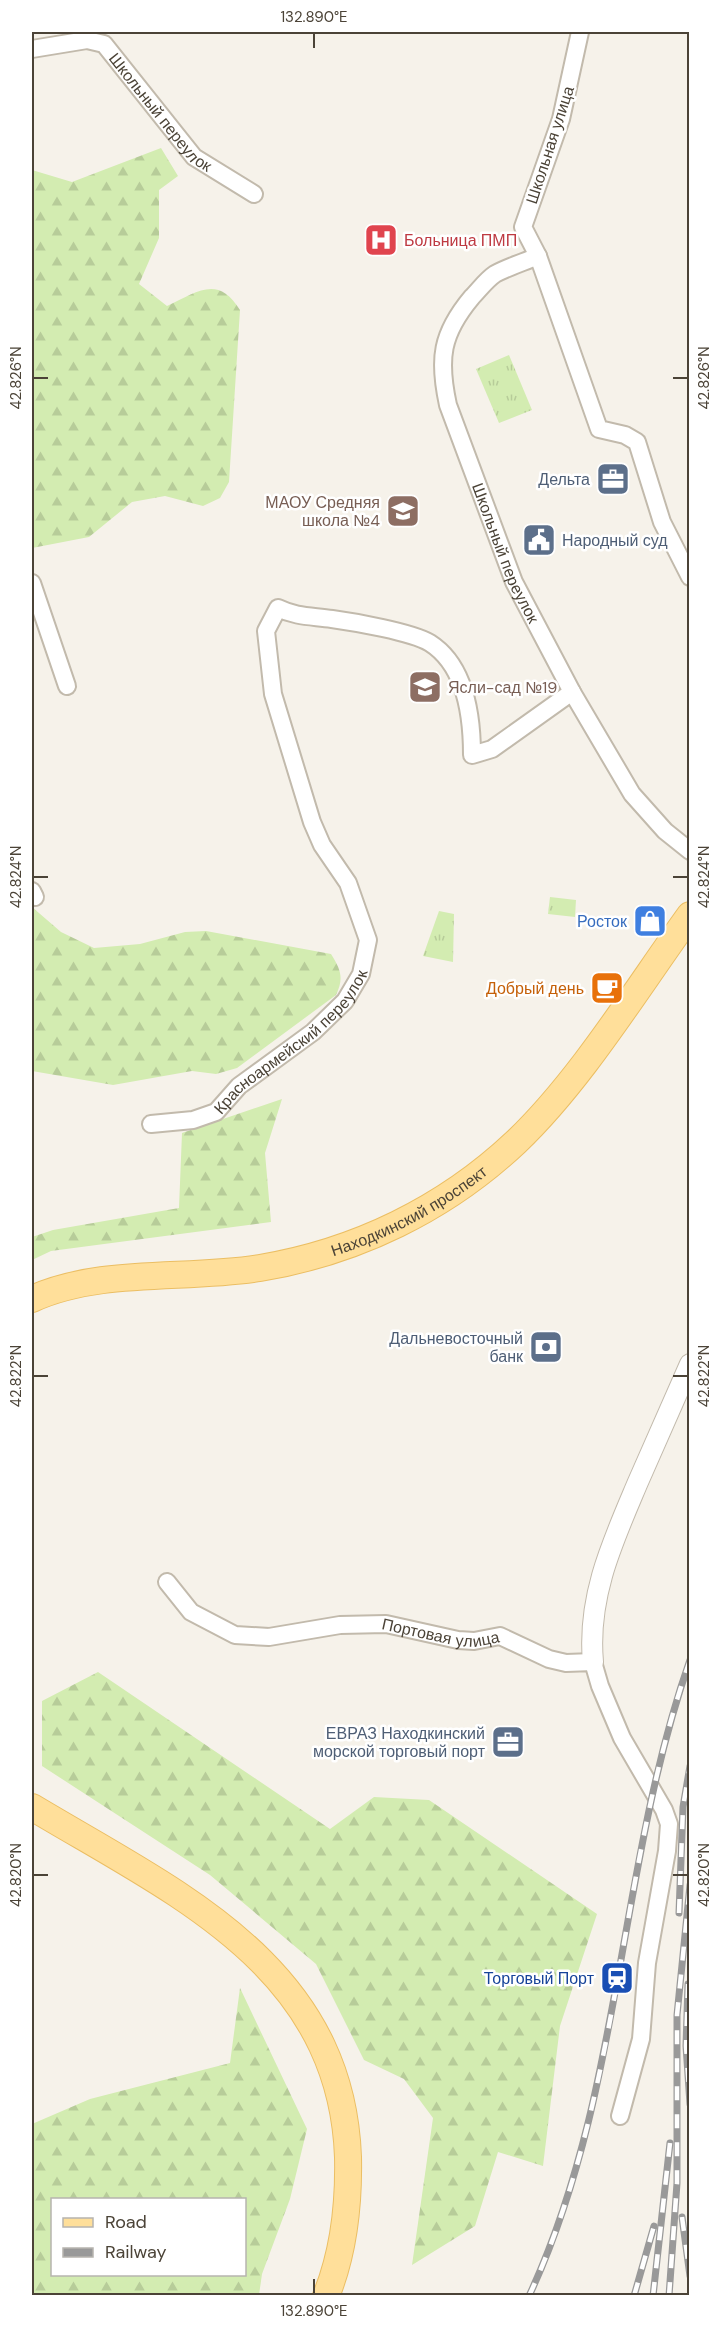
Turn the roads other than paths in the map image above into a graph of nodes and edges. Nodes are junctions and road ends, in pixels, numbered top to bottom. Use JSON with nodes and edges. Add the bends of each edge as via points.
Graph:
{"nodes":[{"id":1,"x":580,"y":32,"type":"edge"},
{"id":2,"x":32,"y":49,"type":"edge"},
{"id":3,"x":254,"y":194,"type":"dead end"},
{"id":4,"x":538,"y":256,"type":"junction"},
{"id":5,"x":690,"y":577,"type":"edge"},
{"id":6,"x":32,"y":584,"type":"edge"},
{"id":7,"x":67,"y":687,"type":"dead end"},
{"id":8,"x":572,"y":692,"type":"junction"},
{"id":9,"x":690,"y":851,"type":"edge"},
{"id":10,"x":685,"y":923,"type":"edge"},
{"id":11,"x":151,"y":1124,"type":"dead end"},
{"id":12,"x":32,"y":1299,"type":"edge"},
{"id":13,"x":690,"y":1364,"type":"edge"},
{"id":14,"x":167,"y":1582,"type":"dead end"},
{"id":15,"x":593,"y":1662,"type":"junction"},
{"id":16,"x":32,"y":1807,"type":"edge"},
{"id":17,"x":620,"y":2116,"type":"dead end"},
{"id":18,"x":326,"y":2295,"type":"edge"}],
"edges":[{"from":1,"to":4,"type":"street","name":"Школьная улица","via":[[561,119],[523,227]]},
{"from":2,"to":3,"type":"street","name":"Школьный переулок","via":[[87,40],[104,44],[194,157]]},
{"from":4,"to":5,"type":"street","name":"Школьная улица","via":[[599,429],[637,442],[662,522]]},
{"from":4,"to":8,"type":"street","name":"Школьный переулок","via":[[494,275],[454,318],[446,335],[442,380],[500,549]]},
{"from":6,"to":7,"type":"street"},
{"from":8,"to":9,"type":"street","name":"Школьный переулок","via":[[642,807]]},
{"from":8,"to":11,"type":"street","name":"Красноармейский переулок","via":[[492,749],[472,755],[467,700],[450,663],[439,650],[428,642],[389,631],[292,615],[278,608],[266,631],[273,694],[312,822],[322,845],[348,883],[368,940],[361,974],[345,1001],[313,1032],[239,1086],[216,1112],[193,1120]]},
{"from":10,"to":12,"type":"main road","name":"Находкинский проспект","via":[[543,1114],[488,1167],[429,1208],[360,1242],[296,1261],[77,1285]]},
{"from":13,"to":15,"type":"street","via":[[611,1544],[600,1579],[591,1637]]},
{"from":14,"to":15,"type":"street","name":"Портовая улица","via":[[191,1612],[235,1635],[269,1637],[340,1625],[386,1624],[458,1640],[500,1636],[549,1659]]},
{"from":15,"to":17,"type":"street","via":[[622,1738],[669,1824],[647,1963],[641,2038]]},
{"from":16,"to":18,"type":"main road","via":[[219,1924],[278,1976],[302,2010],[335,2080],[347,2147],[346,2218]]}]}
